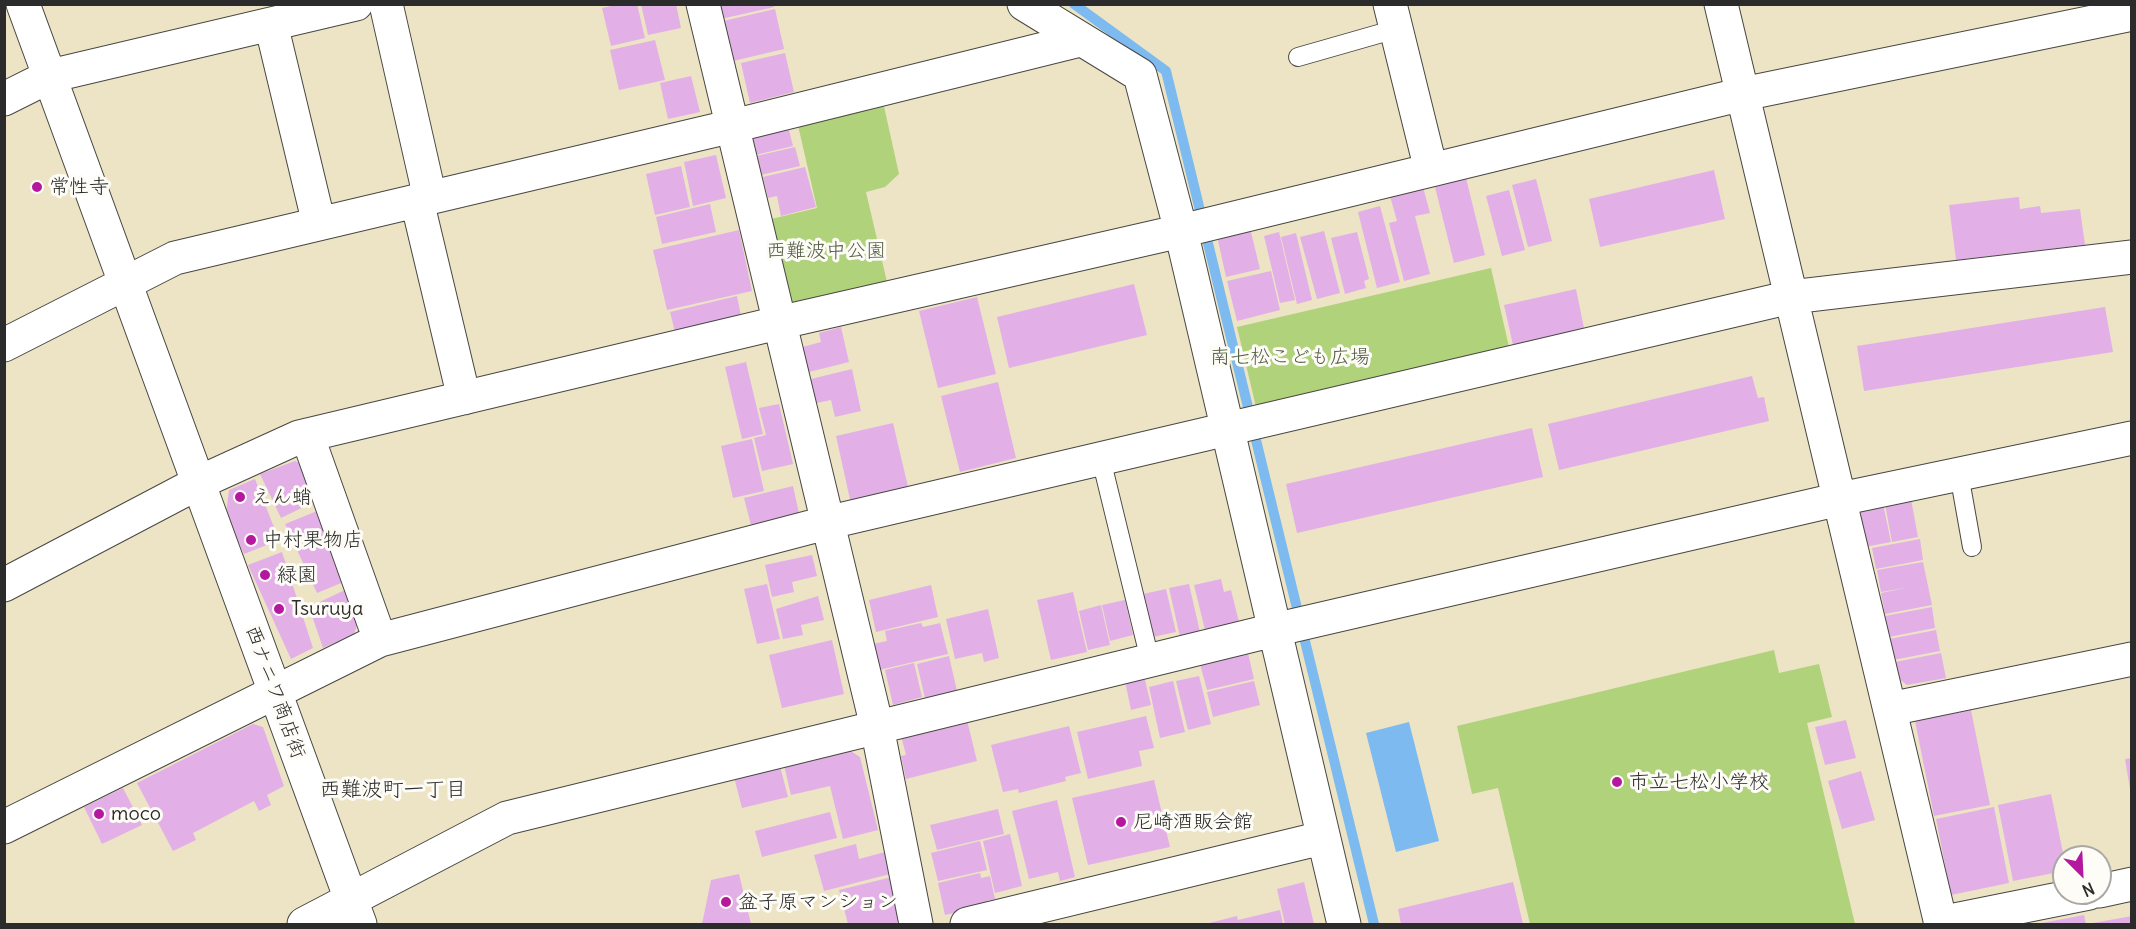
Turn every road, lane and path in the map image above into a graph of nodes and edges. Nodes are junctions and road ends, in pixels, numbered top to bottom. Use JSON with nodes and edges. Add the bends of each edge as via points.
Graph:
{"nodes":[{"id":1,"x":23,"y":4,"type":"edge"},
{"id":2,"x":356,"y":4,"type":"edge"},
{"id":3,"x":386,"y":4,"type":"edge"},
{"id":4,"x":703,"y":4,"type":"edge"},
{"id":5,"x":1024,"y":4,"type":"edge"},
{"id":6,"x":1721,"y":4,"type":"edge"},
{"id":7,"x":2126,"y":4,"type":"edge"},
{"id":8,"x":2132,"y":13,"type":"edge"},
{"id":9,"x":1393,"y":17,"type":"edge"},
{"id":10,"x":271,"y":24,"type":"junction"},
{"id":11,"x":1080,"y":40,"type":"junction"},
{"id":12,"x":1298,"y":57,"type":"dead end"},
{"id":13,"x":50,"y":76,"type":"junction"},
{"id":14,"x":1743,"y":94,"type":"junction"},
{"id":15,"x":4,"y":99,"type":"edge"},
{"id":16,"x":733,"y":126,"type":"junction"},
{"id":17,"x":1431,"y":170,"type":"junction"},
{"id":18,"x":423,"y":199,"type":"junction"},
{"id":19,"x":319,"y":224,"type":"junction"},
{"id":20,"x":1181,"y":231,"type":"junction"},
{"id":21,"x":2132,"y":256,"type":"edge"},
{"id":22,"x":126,"y":283,"type":"junction"},
{"id":23,"x":1791,"y":297,"type":"junction"},
{"id":24,"x":778,"y":323,"type":"junction"},
{"id":25,"x":4,"y":345,"type":"edge"},
{"id":26,"x":464,"y":398,"type":"junction"},
{"id":27,"x":1228,"y":428,"type":"junction"},
{"id":28,"x":307,"y":435,"type":"junction"},
{"id":29,"x":2132,"y":438,"type":"edge"},
{"id":30,"x":1101,"y":459,"type":"junction"},
{"id":31,"x":1959,"y":474,"type":"junction"},
{"id":32,"x":198,"y":483,"type":"junction"},
{"id":33,"x":1840,"y":499,"type":"junction"},
{"id":34,"x":826,"y":523,"type":"junction"},
{"id":35,"x":1972,"y":547,"type":"dead end"},
{"id":36,"x":4,"y":585,"type":"edge"},
{"id":37,"x":1274,"y":630,"type":"junction"},
{"id":38,"x":381,"y":640,"type":"junction"},
{"id":39,"x":2132,"y":659,"type":"edge"},
{"id":40,"x":1150,"y":660,"type":"junction"},
{"id":41,"x":274,"y":691,"type":"junction"},
{"id":42,"x":1890,"y":709,"type":"junction"},
{"id":43,"x":877,"y":727,"type":"junction"},
{"id":44,"x":4,"y":827,"type":"edge"},
{"id":45,"x":1322,"y":838,"type":"junction"},
{"id":46,"x":2132,"y":884,"type":"edge"},
{"id":47,"x":2112,"y":888,"type":"edge"},
{"id":48,"x":2052,"y":901,"type":"edge"},
{"id":49,"x":336,"y":916,"type":"edge"},
{"id":50,"x":916,"y":924,"type":"edge"},
{"id":51,"x":967,"y":924,"type":"edge"},
{"id":52,"x":1344,"y":924,"type":"edge"},
{"id":53,"x":1940,"y":924,"type":"edge"}],
"edges":[{"from":1,"to":13,"type":"street","name":"西ナニワ商店街"},
{"from":2,"to":10,"type":"street"},
{"from":3,"to":18,"type":"street"},
{"from":4,"to":16,"type":"street"},
{"from":5,"to":11,"type":"street"},
{"from":6,"to":14,"type":"street"},
{"from":7,"to":8,"type":"street"},
{"from":8,"to":14,"type":"street"},
{"from":9,"to":12,"type":"lane"},
{"from":9,"to":17,"type":"street"},
{"from":10,"to":13,"type":"street"},
{"from":10,"to":19,"type":"street"},
{"from":11,"to":16,"type":"street"},
{"from":11,"to":20,"type":"street","via":[[1140,75]]},
{"from":13,"to":15,"type":"street"},
{"from":13,"to":22,"type":"street","name":"西ナニワ商店街"},
{"from":14,"to":17,"type":"street"},
{"from":14,"to":23,"type":"street"},
{"from":16,"to":18,"type":"street"},
{"from":16,"to":24,"type":"street"},
{"from":17,"to":20,"type":"street"},
{"from":18,"to":19,"type":"street"},
{"from":18,"to":26,"type":"street"},
{"from":19,"to":22,"type":"street","via":[[175,258]]},
{"from":20,"to":24,"type":"street"},
{"from":20,"to":27,"type":"street"},
{"from":21,"to":23,"type":"street"},
{"from":22,"to":25,"type":"street"},
{"from":22,"to":32,"type":"street","name":"西ナニワ商店街"},
{"from":23,"to":27,"type":"street"},
{"from":23,"to":33,"type":"street"},
{"from":24,"to":26,"type":"street"},
{"from":24,"to":34,"type":"street"},
{"from":26,"to":28,"type":"street"},
{"from":27,"to":30,"type":"street"},
{"from":27,"to":37,"type":"street"},
{"from":28,"to":32,"type":"street"},
{"from":28,"to":38,"type":"street"},
{"from":29,"to":31,"type":"street","name":"西ナニワ商店街"},
{"from":30,"to":34,"type":"street"},
{"from":30,"to":40,"type":"lane"},
{"from":31,"to":33,"type":"street","name":"西ナニワ商店街"},
{"from":31,"to":35,"type":"lane"},
{"from":32,"to":36,"type":"street"},
{"from":32,"to":41,"type":"street","name":"西ナニワ商店街"},
{"from":33,"to":37,"type":"street","name":"西ナニワ商店街"},
{"from":33,"to":42,"type":"street"},
{"from":34,"to":38,"type":"street"},
{"from":34,"to":43,"type":"street"},
{"from":37,"to":40,"type":"street","name":"西ナニワ商店街"},
{"from":37,"to":45,"type":"street"},
{"from":38,"to":41,"type":"street"},
{"from":39,"to":42,"type":"street"},
{"from":40,"to":43,"type":"street","name":"西ナニワ商店街"},
{"from":41,"to":44,"type":"street"},
{"from":41,"to":49,"type":"street","name":"西ナニワ商店街"},
{"from":42,"to":53,"type":"street"},
{"from":43,"to":49,"type":"street","name":"西ナニワ商店街","via":[[507,818],[395,878]]},
{"from":43,"to":50,"type":"street"},
{"from":45,"to":51,"type":"street"},
{"from":45,"to":52,"type":"street"},
{"from":46,"to":47,"type":"street"},
{"from":48,"to":53,"type":"street"}]}
